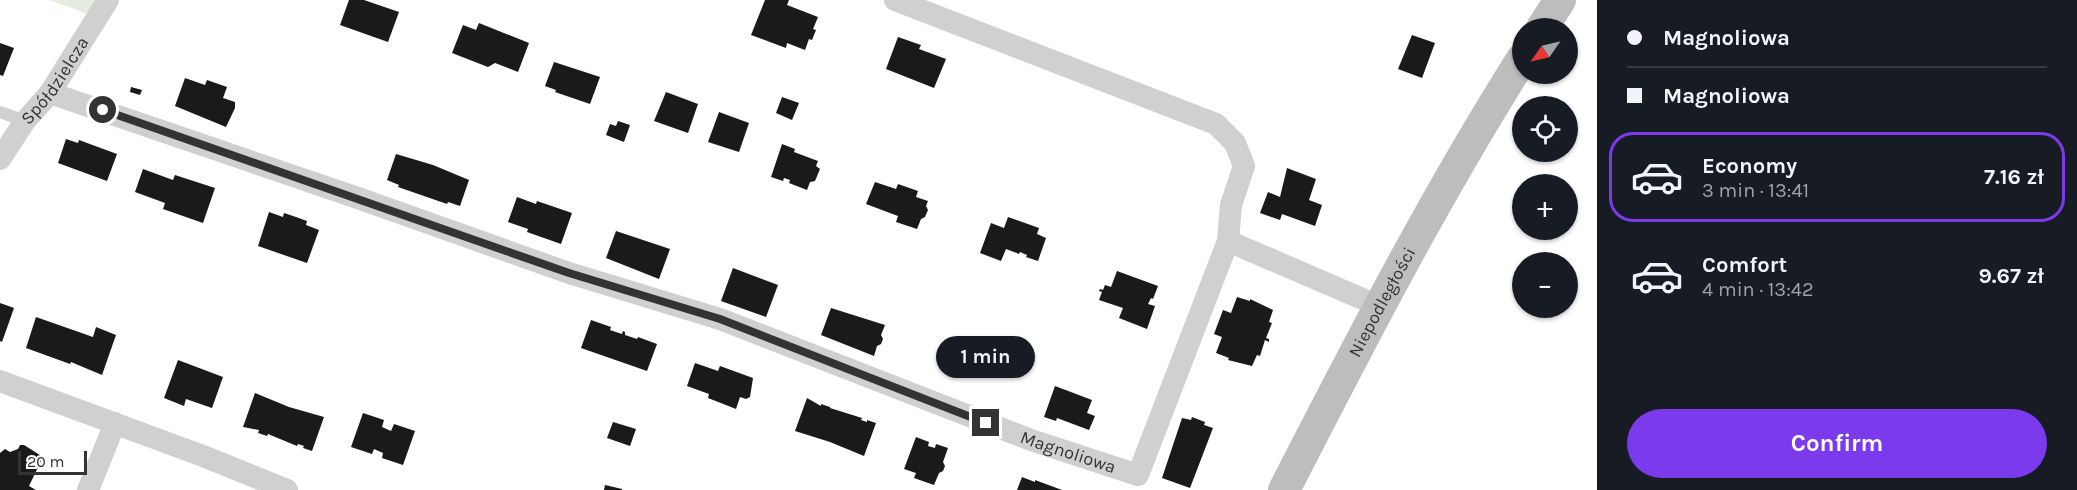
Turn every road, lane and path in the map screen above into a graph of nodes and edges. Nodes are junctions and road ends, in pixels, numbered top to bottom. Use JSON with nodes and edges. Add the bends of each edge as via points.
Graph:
{"nodes":[{"id":1,"x":108,"y":0,"type":"edge"},
{"id":2,"x":895,"y":0,"type":"edge"},
{"id":3,"x":1560,"y":0,"type":"edge"},
{"id":4,"x":1548,"y":18,"type":"edge"},
{"id":5,"x":1512,"y":75,"type":"edge"},
{"id":6,"x":50,"y":93,"type":"junction"},
{"id":7,"x":0,"y":112,"type":"edge"},
{"id":8,"x":25,"y":122,"type":"junction"},
{"id":9,"x":0,"y":159,"type":"edge"},
{"id":10,"x":1228,"y":241,"type":"junction"},
{"id":11,"x":1379,"y":306,"type":"junction"},
{"id":12,"x":0,"y":381,"type":"edge"},
{"id":13,"x":115,"y":423,"type":"junction"},
{"id":14,"x":88,"y":490,"type":"edge"},
{"id":15,"x":287,"y":490,"type":"edge"},
{"id":16,"x":1284,"y":490,"type":"edge"}],
"edges":[{"from":1,"to":6,"type":"street","name":"Spółdzielcza"},
{"from":2,"to":10,"type":"street","name":"Magnoliowa","via":[[1216,124],[1235,143],[1244,166],[1231,205]]},
{"from":3,"to":4,"type":"street"},
{"from":5,"to":11,"type":"street","name":"Niepodległości"},
{"from":6,"to":8,"type":"street","name":"Spółdzielcza"},
{"from":6,"to":10,"type":"street","name":"Magnoliowa","via":[[569,273],[720,319],[1030,440],[1138,475]]},
{"from":7,"to":8,"type":"lane"},
{"from":8,"to":9,"type":"street","name":"Spółdzielcza"},
{"from":10,"to":11,"type":"street"},
{"from":11,"to":16,"type":"street","name":"Niepodległości"},
{"from":12,"to":13,"type":"street"},
{"from":13,"to":14,"type":"street"},
{"from":13,"to":15,"type":"street"}]}
